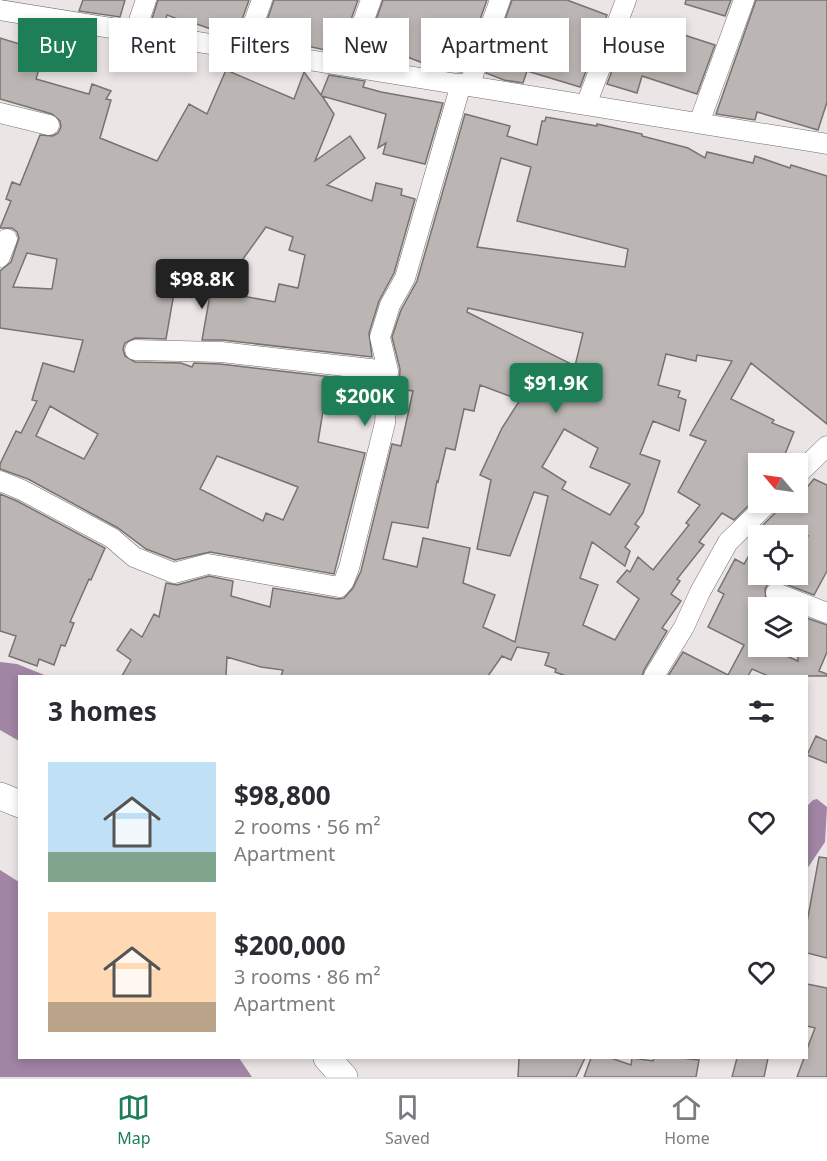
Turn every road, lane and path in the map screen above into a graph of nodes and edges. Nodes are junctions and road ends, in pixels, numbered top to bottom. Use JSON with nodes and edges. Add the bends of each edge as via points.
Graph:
{"nodes":[{"id":1,"x":146,"y":0,"type":"edge"},
{"id":2,"x":262,"y":0,"type":"edge"},
{"id":3,"x":371,"y":0,"type":"edge"},
{"id":4,"x":500,"y":0,"type":"edge"},
{"id":5,"x":626,"y":0,"type":"edge"},
{"id":6,"x":744,"y":0,"type":"edge"},
{"id":7,"x":12,"y":7,"type":"edge"},
{"id":8,"x":140,"y":18,"type":"edge"},
{"id":9,"x":256,"y":18,"type":"edge"},
{"id":10,"x":364,"y":18,"type":"edge"},
{"id":11,"x":109,"y":27,"type":"edge"},
{"id":12,"x":384,"y":72,"type":"edge"},
{"id":13,"x":465,"y":85,"type":"junction"},
{"id":14,"x":586,"y":105,"type":"junction"},
{"id":15,"x":0,"y":113,"type":"edge"},
{"id":16,"x":699,"y":123,"type":"junction"},
{"id":17,"x":49,"y":125,"type":"dead end"},
{"id":18,"x":827,"y":144,"type":"edge"},
{"id":19,"x":135,"y":350,"type":"dead end"},
{"id":20,"x":388,"y":370,"type":"junction"},
{"id":21,"x":827,"y":446,"type":"edge"},
{"id":22,"x":808,"y":464,"type":"edge"},
{"id":23,"x":0,"y":481,"type":"edge"},
{"id":24,"x":758,"y":513,"type":"edge"},
{"id":25,"x":776,"y":594,"type":"dead end"},
{"id":26,"x":827,"y":613,"type":"edge"},
{"id":27,"x":655,"y":675,"type":"edge"},
{"id":28,"x":0,"y":796,"type":"edge"},
{"id":29,"x":18,"y":803,"type":"edge"},
{"id":30,"x":328,"y":1059,"type":"edge"},
{"id":31,"x":344,"y":1077,"type":"edge"}],
"edges":[{"from":1,"to":8,"type":"street"},
{"from":2,"to":9,"type":"street"},
{"from":3,"to":10,"type":"street"},
{"from":4,"to":13,"type":"street"},
{"from":5,"to":14,"type":"street"},
{"from":6,"to":16,"type":"street"},
{"from":7,"to":11,"type":"street"},
{"from":12,"to":13,"type":"street"},
{"from":13,"to":14,"type":"street"},
{"from":13,"to":20,"type":"street","via":[[405,278],[390,305],[380,337]]},
{"from":14,"to":16,"type":"street"},
{"from":15,"to":17,"type":"street"},
{"from":16,"to":18,"type":"street"},
{"from":19,"to":20,"type":"street","via":[[221,352]]},
{"from":20,"to":23,"type":"street","via":[[385,423],[349,568],[339,587],[208,564],[174,573],[134,557],[112,538]]},
{"from":21,"to":22,"type":"street"},
{"from":24,"to":27,"type":"street","via":[[728,542]]},
{"from":25,"to":26,"type":"street"},
{"from":28,"to":29,"type":"main road"},
{"from":30,"to":31,"type":"main road"}]}
